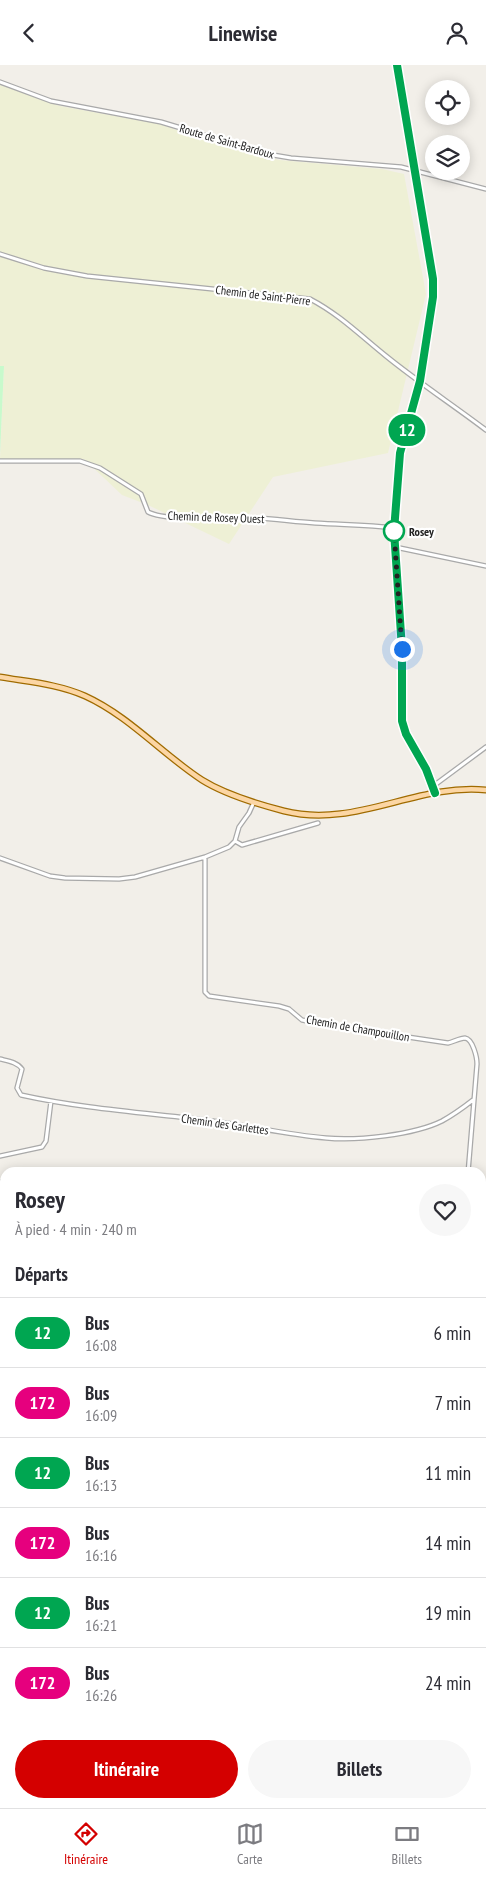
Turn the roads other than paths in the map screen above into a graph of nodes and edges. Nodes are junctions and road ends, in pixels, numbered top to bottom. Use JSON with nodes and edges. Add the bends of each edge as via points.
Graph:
{"nodes":[{"id":1,"x":397,"y":65,"type":"edge"},
{"id":2,"x":0,"y":82,"type":"edge"},
{"id":3,"x":414,"y":169,"type":"junction"},
{"id":4,"x":486,"y":189,"type":"edge"},
{"id":5,"x":0,"y":255,"type":"edge"},
{"id":6,"x":420,"y":381,"type":"junction"},
{"id":7,"x":486,"y":430,"type":"edge"},
{"id":8,"x":0,"y":461,"type":"edge"},
{"id":9,"x":394,"y":528,"type":"junction"},
{"id":10,"x":395,"y":547,"type":"junction"},
{"id":11,"x":486,"y":566,"type":"edge"},
{"id":12,"x":0,"y":677,"type":"edge"},
{"id":13,"x":486,"y":747,"type":"edge"},
{"id":14,"x":433,"y":785,"type":"junction"},
{"id":15,"x":486,"y":790,"type":"edge"},
{"id":16,"x":435,"y":793,"type":"junction"},
{"id":17,"x":254,"y":801,"type":"junction"},
{"id":18,"x":318,"y":823,"type":"dead end"},
{"id":19,"x":235,"y":841,"type":"junction"},
{"id":20,"x":205,"y":857,"type":"junction"},
{"id":21,"x":0,"y":858,"type":"edge"},
{"id":22,"x":0,"y":1059,"type":"edge"},
{"id":23,"x":474,"y":1099,"type":"junction"},
{"id":24,"x":51,"y":1101,"type":"junction"},
{"id":25,"x":0,"y":1156,"type":"edge"},
{"id":26,"x":468,"y":1167,"type":"edge"}],
"edges":[{"from":1,"to":3,"type":"street"},
{"from":2,"to":3,"type":"street","name":"Route de Saint-Bardoux","via":[[51,101],[161,122],[267,154]]},
{"from":3,"to":4,"type":"street","name":"Route de Saint-Bardoux"},
{"from":3,"to":6,"type":"street","via":[[433,279]]},
{"from":5,"to":6,"type":"street","name":"Chemin de Saint-Pierre","via":[[87,276],[310,299],[329,309]]},
{"from":6,"to":7,"type":"street","name":"Chemin de Saint-Pierre"},
{"from":6,"to":9,"type":"street","via":[[400,453]]},
{"from":8,"to":9,"type":"street","name":"Chemin de Rosey Ouest","via":[[80,461],[92,465],[141,494],[148,512],[153,515]]},
{"from":9,"to":10,"type":"street"},
{"from":10,"to":11,"type":"street"},
{"from":10,"to":14,"type":"street","via":[[402,649],[402,721]]},
{"from":12,"to":17,"type":"main road","via":[[55,686],[85,696],[109,709],[205,781]]},
{"from":13,"to":14,"type":"street"},
{"from":14,"to":16,"type":"street"},
{"from":15,"to":16,"type":"main road","via":[[463,788]]},
{"from":16,"to":17,"type":"main road","via":[[332,816],[293,813]]},
{"from":17,"to":19,"type":"street"},
{"from":18,"to":19,"type":"street","via":[[242,845]]},
{"from":19,"to":20,"type":"street","via":[[223,851]]},
{"from":20,"to":21,"type":"street","via":[[118,879],[50,876]]},
{"from":20,"to":23,"type":"street","name":"Chemin de Champouillon","via":[[204,985],[209,996],[279,1006],[302,1019],[327,1025],[448,1043],[465,1038],[477,1054]]},
{"from":22,"to":24,"type":"street","name":"Chemin des Garlettes","via":[[18,1064],[22,1069],[17,1088],[21,1095]]},
{"from":23,"to":24,"type":"street","name":"Chemin des Garlettes","via":[[441,1122],[407,1132],[341,1139]]},
{"from":23,"to":26,"type":"street"},
{"from":24,"to":25,"type":"street","via":[[46,1141],[42,1147]]}]}
